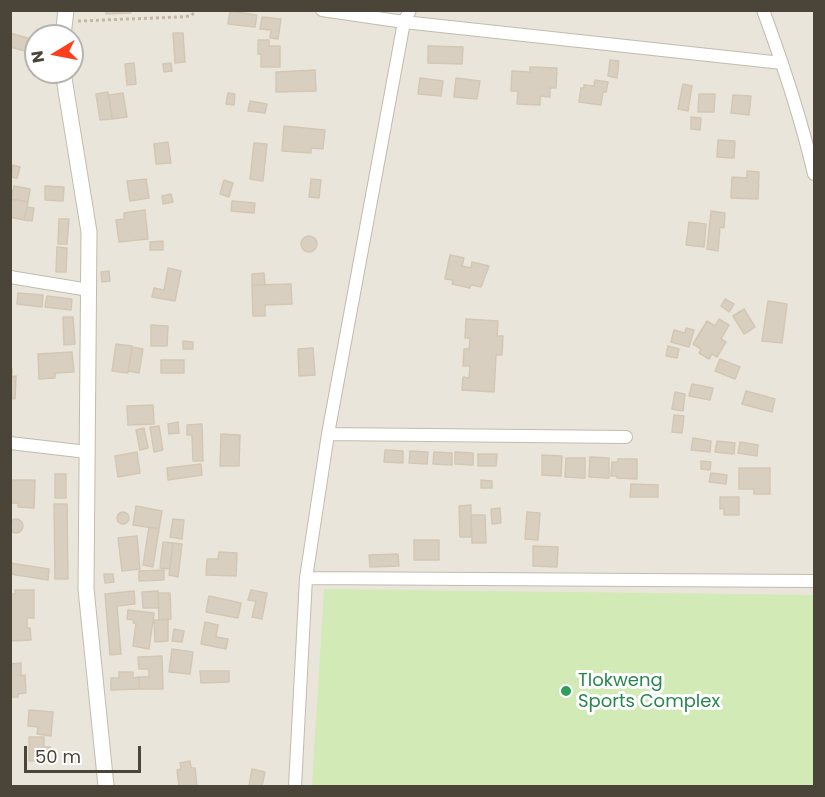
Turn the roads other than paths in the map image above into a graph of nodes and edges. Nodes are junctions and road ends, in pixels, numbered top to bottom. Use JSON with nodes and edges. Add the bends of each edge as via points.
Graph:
{"nodes":[{"id":1,"x":322,"y":10,"type":"edge"},
{"id":2,"x":763,"y":10,"type":"edge"},
{"id":3,"x":407,"y":16,"type":"edge"},
{"id":4,"x":782,"y":63,"type":"junction"},
{"id":5,"x":65,"y":84,"type":"edge"},
{"id":6,"x":814,"y":174,"type":"edge"},
{"id":7,"x":10,"y":277,"type":"edge"},
{"id":8,"x":89,"y":290,"type":"junction"},
{"id":9,"x":328,"y":434,"type":"junction"},
{"id":10,"x":626,"y":437,"type":"dead end"},
{"id":11,"x":10,"y":443,"type":"edge"},
{"id":12,"x":87,"y":452,"type":"junction"},
{"id":13,"x":306,"y":578,"type":"junction"},
{"id":14,"x":814,"y":581,"type":"edge"},
{"id":15,"x":106,"y":786,"type":"edge"},
{"id":16,"x":295,"y":786,"type":"edge"}],
"edges":[{"from":1,"to":3,"type":"street"},
{"from":2,"to":4,"type":"street"},
{"from":3,"to":4,"type":"street"},
{"from":3,"to":9,"type":"street"},
{"from":4,"to":6,"type":"street"},
{"from":5,"to":8,"type":"street","via":[[87,220]]},
{"from":7,"to":8,"type":"street"},
{"from":8,"to":12,"type":"street"},
{"from":9,"to":10,"type":"street"},
{"from":9,"to":13,"type":"street"},
{"from":11,"to":12,"type":"street"},
{"from":12,"to":15,"type":"street","via":[[86,588]]},
{"from":13,"to":14,"type":"street"},
{"from":13,"to":16,"type":"street"}]}
